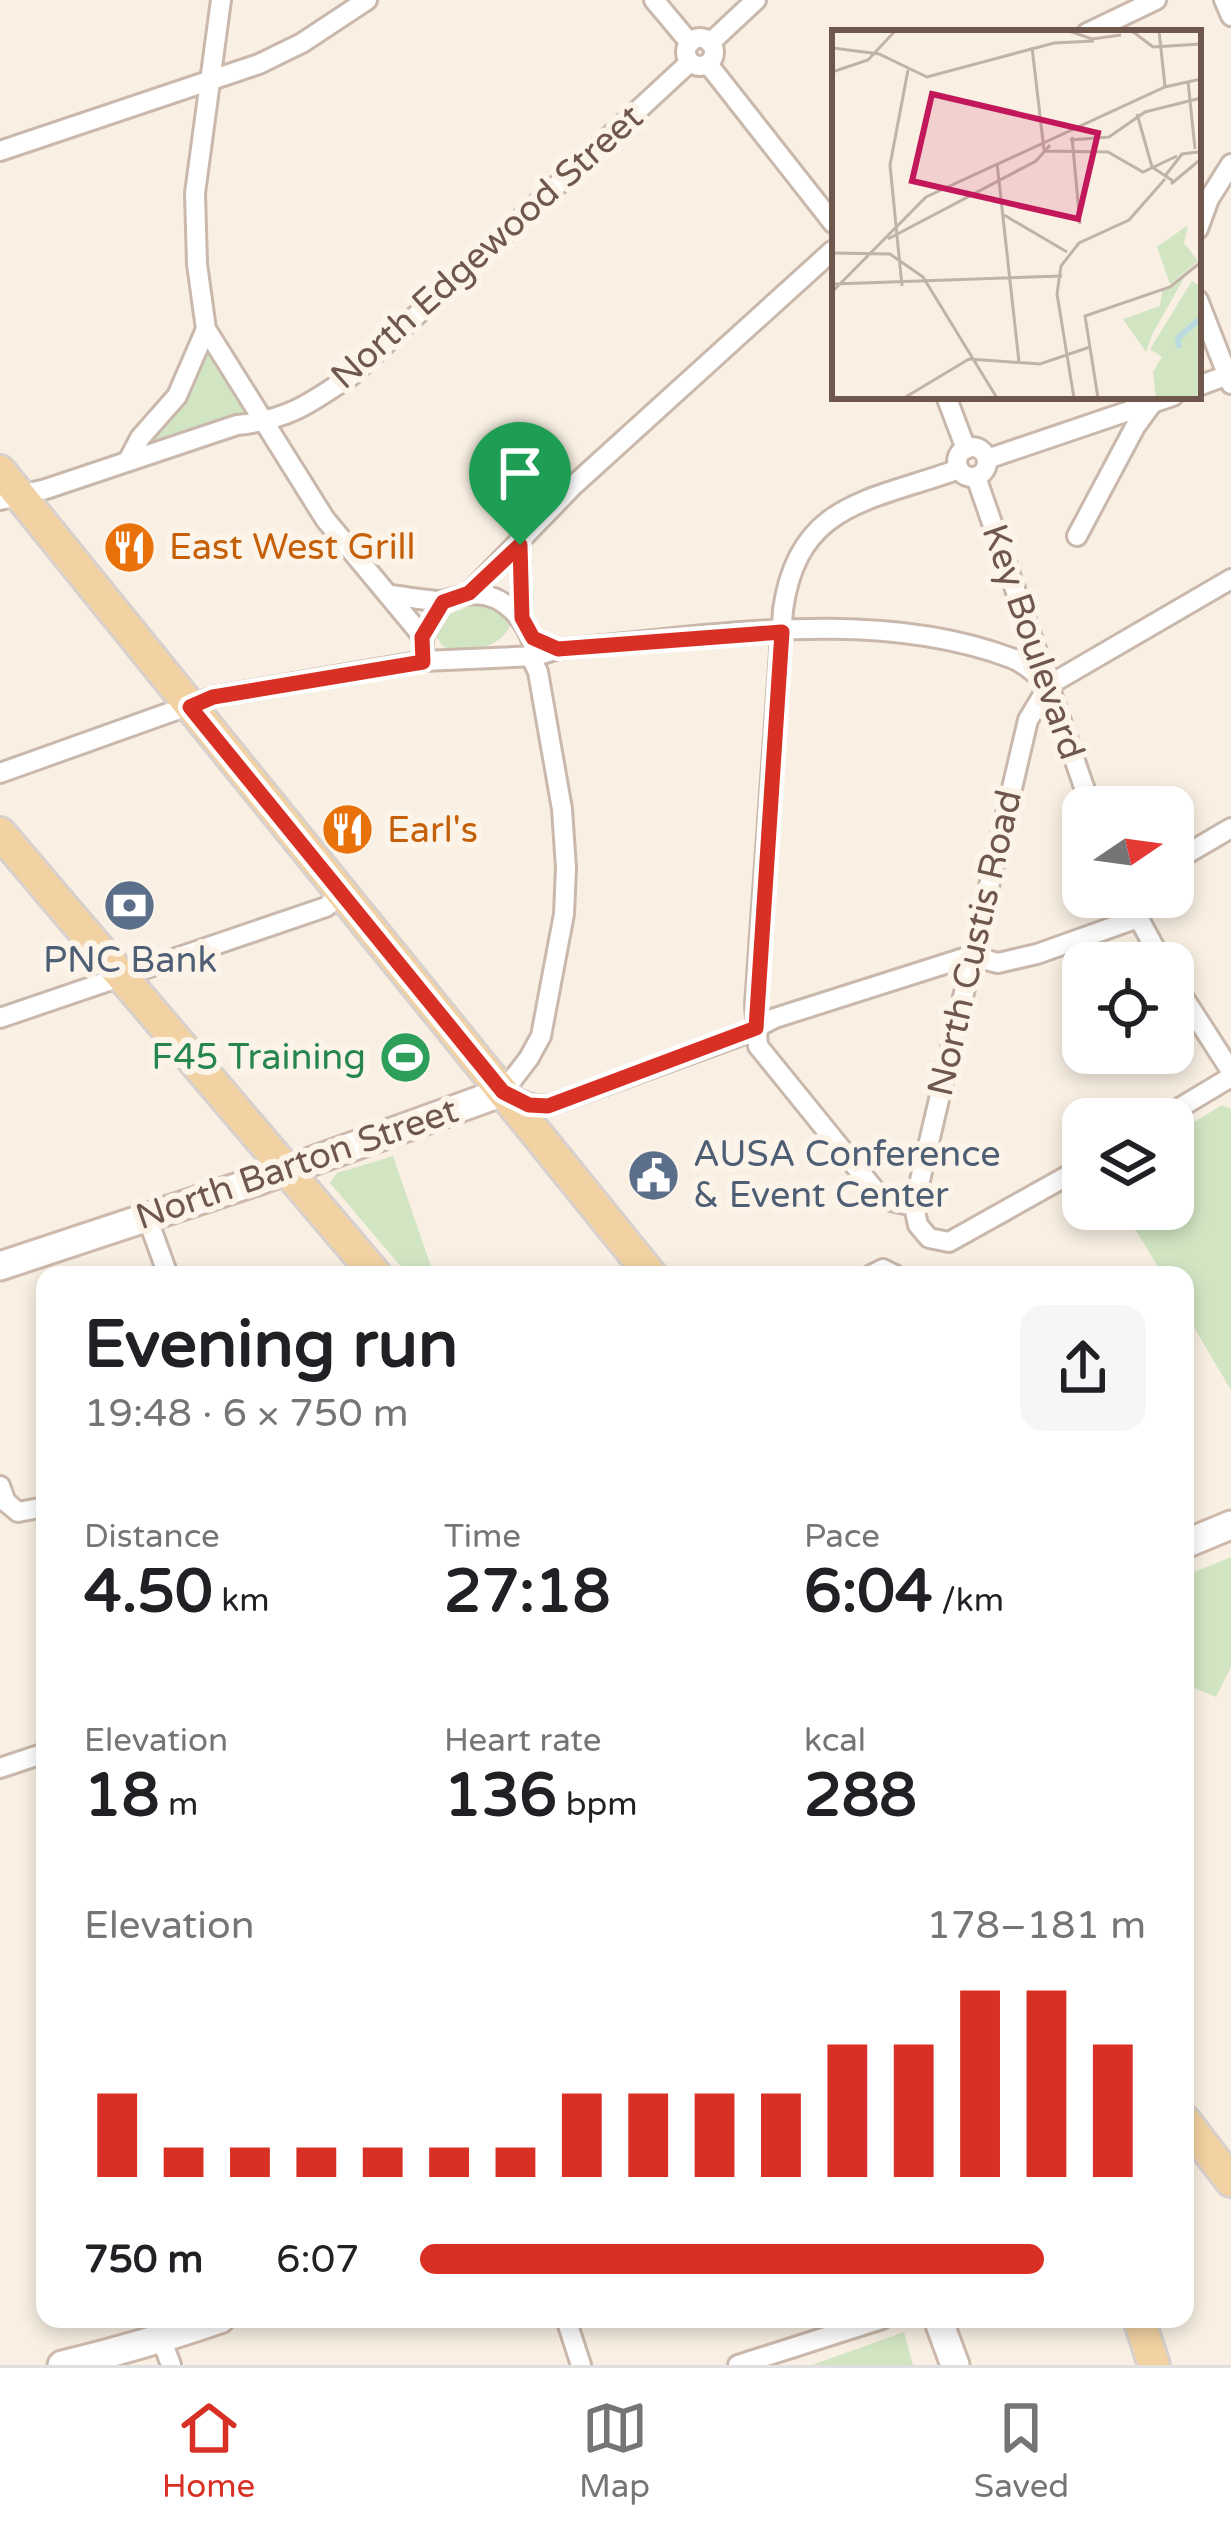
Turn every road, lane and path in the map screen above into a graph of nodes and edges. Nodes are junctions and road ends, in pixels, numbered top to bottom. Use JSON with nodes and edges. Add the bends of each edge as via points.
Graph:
{"nodes":[{"id":1,"x":221,"y":0,"type":"edge"},
{"id":2,"x":367,"y":0,"type":"edge"},
{"id":3,"x":654,"y":0,"type":"edge"},
{"id":4,"x":756,"y":0,"type":"edge"},
{"id":5,"x":1156,"y":0,"type":"edge"},
{"id":6,"x":1224,"y":0,"type":"edge"},
{"id":7,"x":1231,"y":16,"type":"edge"},
{"id":8,"x":1093,"y":30,"type":"edge"},
{"id":9,"x":700,"y":53,"type":"junction"},
{"id":10,"x":208,"y":82,"type":"junction"},
{"id":11,"x":0,"y":151,"type":"edge"},
{"id":12,"x":1229,"y":171,"type":"edge"},
{"id":13,"x":1204,"y":195,"type":"edge"},
{"id":14,"x":832,"y":219,"type":"edge"},
{"id":15,"x":832,"y":254,"type":"edge"},
{"id":16,"x":1201,"y":320,"type":"edge"},
{"id":17,"x":206,"y":328,"type":"junction"},
{"id":18,"x":1229,"y":378,"type":"edge"},
{"id":19,"x":947,"y":399,"type":"edge"},
{"id":20,"x":1165,"y":399,"type":"edge"},
{"id":21,"x":1151,"y":404,"type":"junction"},
{"id":22,"x":264,"y":422,"type":"junction"},
{"id":23,"x":966,"y":449,"type":"junction"},
{"id":24,"x":130,"y":459,"type":"junction"},
{"id":25,"x":987,"y":459,"type":"junction"},
{"id":26,"x":967,"y":473,"type":"junction"},
{"id":27,"x":6,"y":489,"type":"edge"},
{"id":28,"x":1077,"y":536,"type":"dead end"},
{"id":29,"x":520,"y":545,"type":"junction"},
{"id":30,"x":1231,"y":580,"type":"edge"},
{"id":31,"x":469,"y":593,"type":"junction"},
{"id":32,"x":391,"y":595,"type":"junction"},
{"id":33,"x":443,"y":602,"type":"junction"},
{"id":34,"x":522,"y":618,"type":"junction"},
{"id":35,"x":782,"y":632,"type":"junction"},
{"id":36,"x":422,"y":637,"type":"junction"},
{"id":37,"x":533,"y":650,"type":"junction"},
{"id":38,"x":423,"y":662,"type":"junction"},
{"id":39,"x":1049,"y":685,"type":"junction"},
{"id":40,"x":190,"y":707,"type":"junction"},
{"id":41,"x":0,"y":773,"type":"edge"},
{"id":42,"x":1084,"y":786,"type":"edge"},
{"id":43,"x":1231,"y":828,"type":"edge"},
{"id":44,"x":0,"y":833,"type":"edge"},
{"id":45,"x":1194,"y":850,"type":"edge"},
{"id":46,"x":341,"y":894,"type":"junction"},
{"id":47,"x":1138,"y":918,"type":"joint"},
{"id":48,"x":1151,"y":942,"type":"edge"},
{"id":49,"x":970,"y":956,"type":"junction"},
{"id":50,"x":122,"y":977,"type":"junction"},
{"id":51,"x":1194,"y":1015,"type":"edge"},
{"id":52,"x":0,"y":1018,"type":"edge"},
{"id":53,"x":756,"y":1028,"type":"junction"},
{"id":54,"x":1231,"y":1074,"type":"edge"},
{"id":55,"x":503,"y":1092,"type":"junction"},
{"id":56,"x":1194,"y":1098,"type":"edge"},
{"id":57,"x":282,"y":1170,"type":"junction"},
{"id":58,"x":1062,"y":1179,"type":"edge"},
{"id":59,"x":914,"y":1206,"type":"junction"},
{"id":60,"x":147,"y":1217,"type":"junction"},
{"id":61,"x":0,"y":1266,"type":"edge"},
{"id":62,"x":165,"y":1266,"type":"edge"},
{"id":63,"x":368,"y":1266,"type":"edge"},
{"id":64,"x":644,"y":1266,"type":"edge"},
{"id":65,"x":0,"y":1486,"type":"edge"},
{"id":66,"x":36,"y":1509,"type":"edge"},
{"id":67,"x":1231,"y":1525,"type":"edge"},
{"id":68,"x":1194,"y":1540,"type":"edge"},
{"id":69,"x":36,"y":1756,"type":"edge"},
{"id":70,"x":0,"y":1768,"type":"edge"},
{"id":71,"x":1194,"y":2133,"type":"edge"},
{"id":72,"x":1231,"y":2181,"type":"edge"},
{"id":73,"x":196,"y":2328,"type":"edge"},
{"id":74,"x":569,"y":2328,"type":"edge"},
{"id":75,"x":854,"y":2328,"type":"edge"},
{"id":76,"x":942,"y":2328,"type":"edge"},
{"id":77,"x":1142,"y":2328,"type":"edge"},
{"id":78,"x":162,"y":2341,"type":"edge"},
{"id":79,"x":62,"y":2365,"type":"edge"},
{"id":80,"x":129,"y":2365,"type":"edge"},
{"id":81,"x":581,"y":2365,"type":"edge"},
{"id":82,"x":738,"y":2365,"type":"edge"},
{"id":83,"x":956,"y":2365,"type":"edge"},
{"id":84,"x":1154,"y":2365,"type":"edge"}],
"edges":[{"from":1,"to":10,"type":"street"},
{"from":2,"to":10,"type":"street","via":[[302,43]]},
{"from":3,"to":9,"type":"street"},
{"from":4,"to":9,"type":"street","name":"North Edgewood Street"},
{"from":5,"to":8,"type":"street"},
{"from":6,"to":7,"type":"street"},
{"from":9,"to":14,"type":"street"},
{"from":9,"to":22,"type":"street","name":"North Edgewood Street","via":[[352,375],[297,413]]},
{"from":10,"to":11,"type":"street"},
{"from":10,"to":17,"type":"street","via":[[195,194]]},
{"from":12,"to":13,"type":"street"},
{"from":15,"to":29,"type":"street","via":[[574,485]]},
{"from":16,"to":18,"type":"street"},
{"from":17,"to":22,"type":"street"},
{"from":17,"to":24,"type":"street","via":[[177,396]]},
{"from":19,"to":23,"type":"street"},
{"from":20,"to":21,"type":"street"},
{"from":21,"to":25,"type":"street"},
{"from":21,"to":28,"type":"street"},
{"from":22,"to":24,"type":"street","name":"North Edgewood Street"},
{"from":22,"to":32,"type":"street","via":[[325,518]]},
{"from":23,"to":25,"type":"street"},
{"from":23,"to":26,"type":"street","via":[[959,456]]},
{"from":24,"to":27,"type":"street","name":"North Edgewood Street"},
{"from":25,"to":26,"type":"street","via":[[984,472]]},
{"from":26,"to":35,"type":"street","via":[[826,520],[801,547]]},
{"from":26,"to":39,"type":"street","name":"Key Boulevard"},
{"from":27,"to":40,"type":"main road"},
{"from":29,"to":31,"type":"street"},
{"from":29,"to":34,"type":"street"},
{"from":30,"to":39,"type":"street"},
{"from":31,"to":33,"type":"street"},
{"from":31,"to":34,"type":"street"},
{"from":32,"to":33,"type":"street"},
{"from":32,"to":36,"type":"street"},
{"from":33,"to":36,"type":"street"},
{"from":34,"to":37,"type":"street"},
{"from":35,"to":37,"type":"street"},
{"from":35,"to":39,"type":"street","via":[[930,637],[1015,659]]},
{"from":35,"to":53,"type":"street"},
{"from":36,"to":38,"type":"street"},
{"from":37,"to":38,"type":"street"},
{"from":37,"to":55,"type":"street","via":[[562,809],[564,914],[541,1036]]},
{"from":38,"to":40,"type":"street"},
{"from":39,"to":42,"type":"street","name":"Key Boulevard"},
{"from":39,"to":49,"type":"street","name":"North Custis Road","via":[[1028,720]]},
{"from":40,"to":41,"type":"street"},
{"from":40,"to":46,"type":"main road"},
{"from":43,"to":45,"type":"street"},
{"from":44,"to":50,"type":"main road"},
{"from":46,"to":50,"type":"street","via":[[326,907]]},
{"from":46,"to":55,"type":"main road"},
{"from":47,"to":48,"type":"street"},
{"from":47,"to":49,"type":"street","name":"North Barton Street","via":[[998,963]]},
{"from":49,"to":53,"type":"street","name":"North Barton Street"},
{"from":49,"to":59,"type":"street","name":"North Custis Road"},
{"from":50,"to":52,"type":"street"},
{"from":50,"to":57,"type":"main road"},
{"from":51,"to":54,"type":"street"},
{"from":53,"to":55,"type":"street","name":"North Barton Street","via":[[548,1106]]},
{"from":53,"to":59,"type":"street","via":[[758,1046],[882,1199]]},
{"from":54,"to":56,"type":"street"},
{"from":55,"to":57,"type":"street","name":"North Barton Street"},
{"from":55,"to":64,"type":"main road"},
{"from":57,"to":60,"type":"street","name":"North Barton Street"},
{"from":57,"to":63,"type":"main road"},
{"from":58,"to":59,"type":"street","via":[[949,1242],[928,1238]]},
{"from":60,"to":61,"type":"street","name":"North Barton Street"},
{"from":60,"to":62,"type":"street"},
{"from":65,"to":66,"type":"street","via":[[18,1511]]},
{"from":67,"to":68,"type":"street"},
{"from":69,"to":70,"type":"street"},
{"from":71,"to":72,"type":"main road"},
{"from":73,"to":78,"type":"street"},
{"from":74,"to":81,"type":"street"},
{"from":75,"to":82,"type":"street"},
{"from":76,"to":83,"type":"street"},
{"from":77,"to":84,"type":"main road"},
{"from":78,"to":79,"type":"street"},
{"from":78,"to":80,"type":"street"}]}
